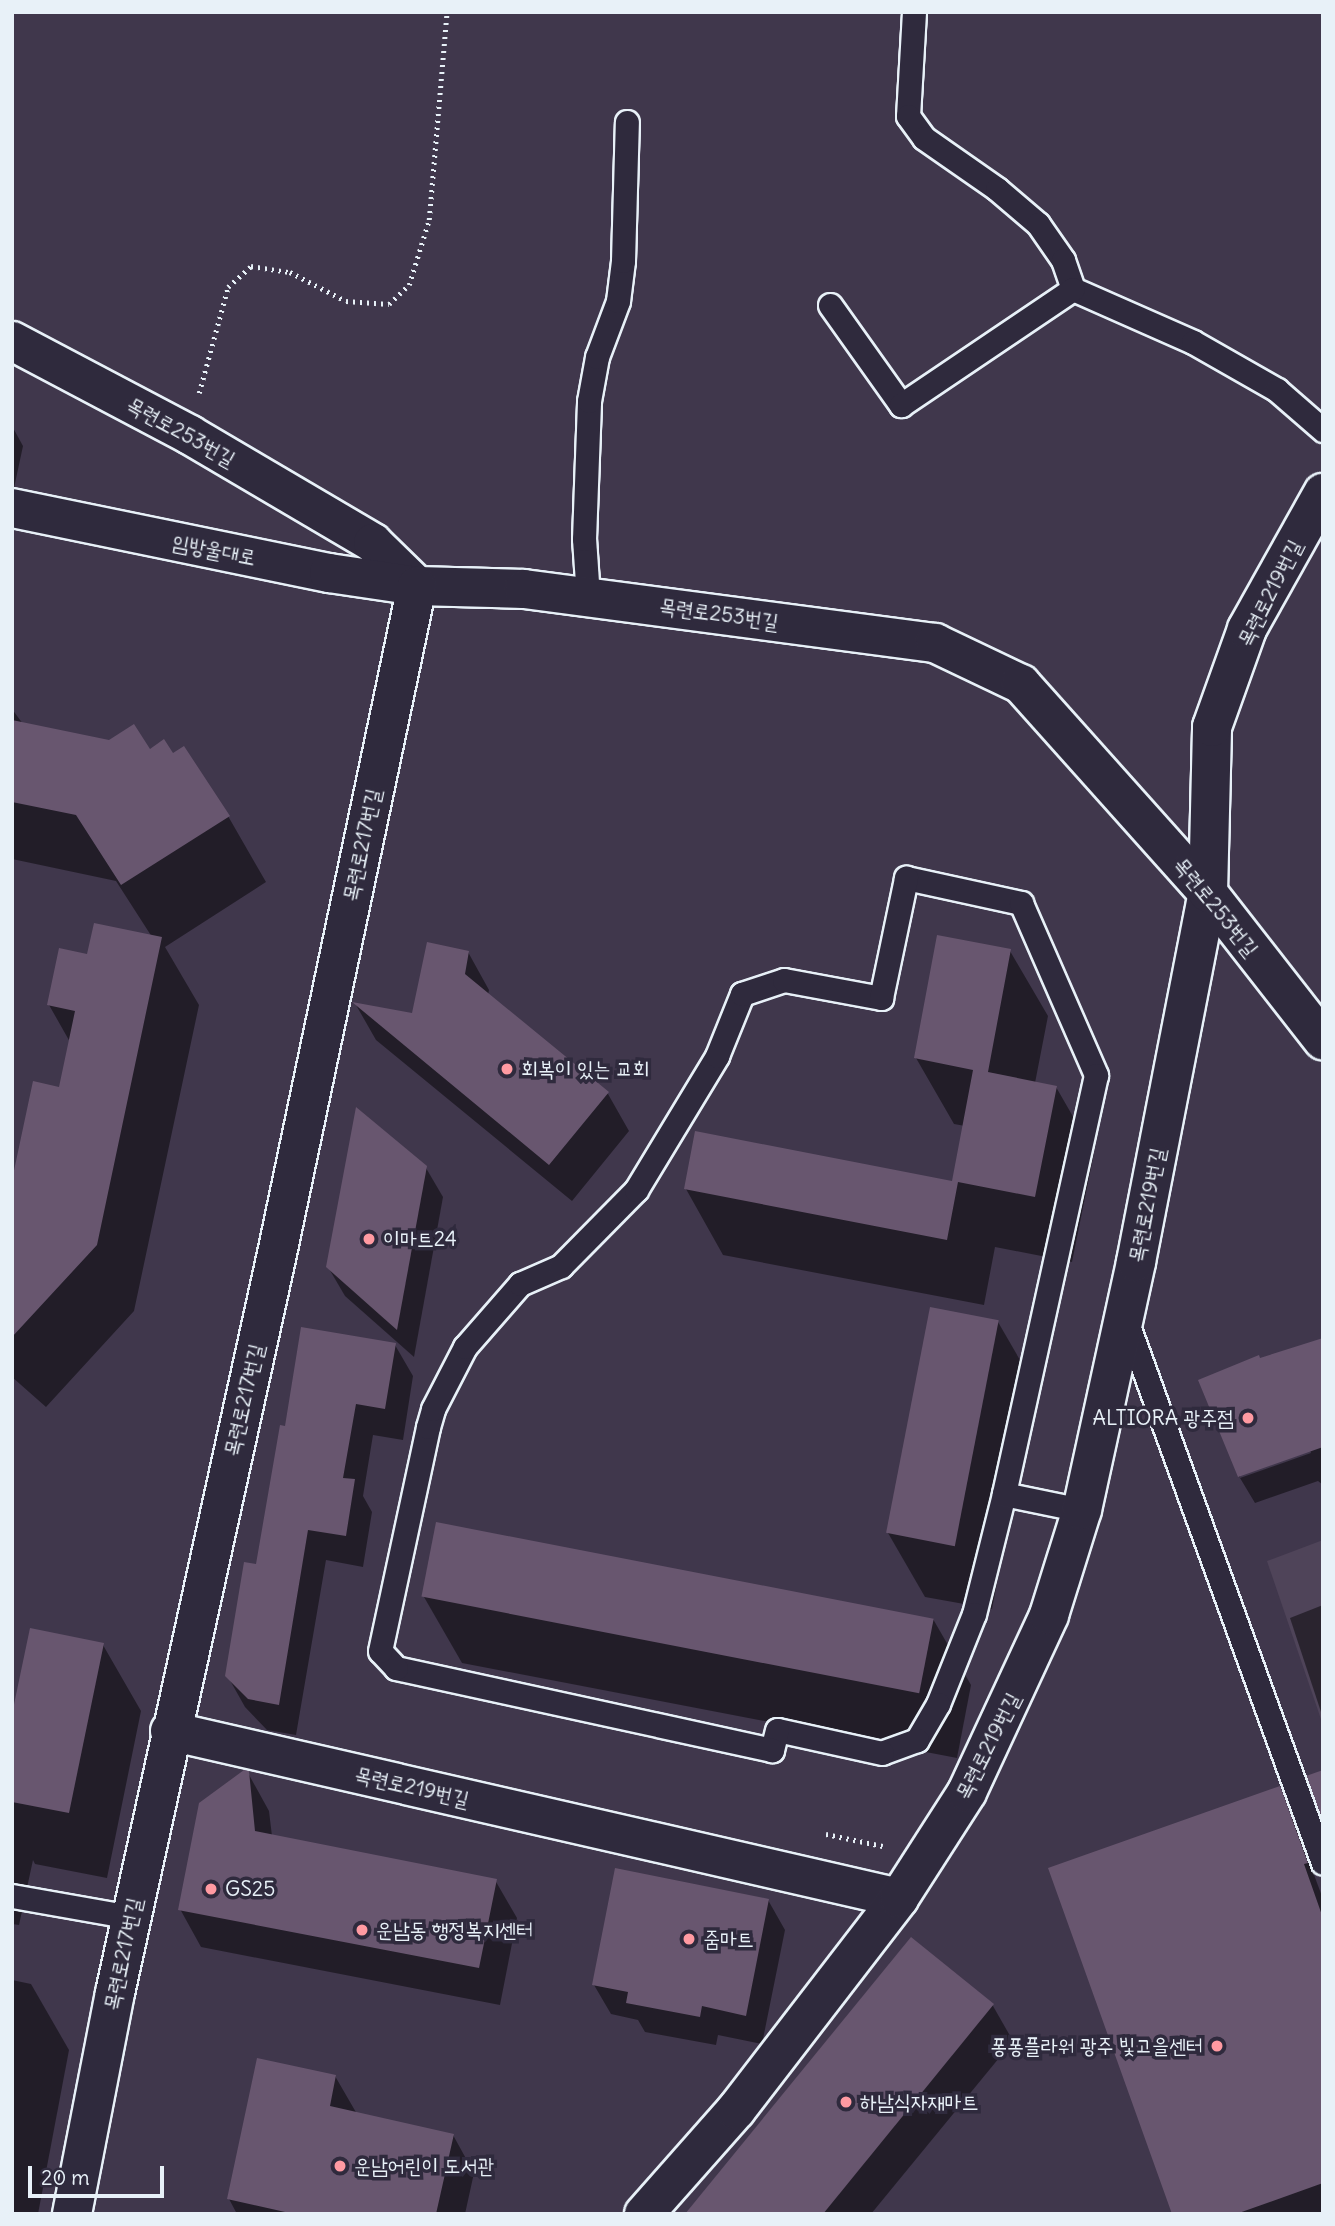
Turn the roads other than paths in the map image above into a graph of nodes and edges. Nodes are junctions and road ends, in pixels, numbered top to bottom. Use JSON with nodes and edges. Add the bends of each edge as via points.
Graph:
{"nodes":[{"id":1,"x":914,"y":12,"type":"edge"},
{"id":2,"x":627,"y":122,"type":"dead end"},
{"id":3,"x":1073,"y":289,"type":"junction"},
{"id":4,"x":830,"y":305,"type":"dead end"},
{"id":5,"x":12,"y":341,"type":"edge"},
{"id":6,"x":1323,"y":430,"type":"edge"},
{"id":7,"x":1323,"y":493,"type":"edge"},
{"id":8,"x":12,"y":508,"type":"edge"},
{"id":9,"x":417,"y":586,"type":"junction"},
{"id":10,"x":588,"y":597,"type":"junction"},
{"id":11,"x":1208,"y":893,"type":"junction"},
{"id":12,"x":1323,"y":1040,"type":"edge"},
{"id":13,"x":1125,"y":1316,"type":"junction"},
{"id":14,"x":1004,"y":1494,"type":"junction"},
{"id":15,"x":1082,"y":1510,"type":"junction"},
{"id":16,"x":170,"y":1731,"type":"junction"},
{"id":17,"x":1323,"y":1863,"type":"edge"},
{"id":18,"x":12,"y":1896,"type":"edge"},
{"id":19,"x":899,"y":1898,"type":"junction"},
{"id":20,"x":131,"y":1917,"type":"junction"},
{"id":21,"x":72,"y":2214,"type":"edge"},
{"id":22,"x":644,"y":2214,"type":"edge"}],
"edges":[{"from":1,"to":3,"type":"lane","via":[[908,116],[924,138],[997,188],[1038,224],[1063,260]]},
{"from":2,"to":10,"type":"lane","via":[[618,301],[597,357],[589,401],[584,540]]},
{"from":3,"to":4,"type":"lane","via":[[901,405]]},
{"from":3,"to":6,"type":"lane","via":[[1194,342],[1277,390]]},
{"from":5,"to":9,"type":"street","name":"목련로253번길","via":[[190,435],[373,543]]},
{"from":7,"to":11,"type":"street","name":"목련로219번길","via":[[1247,629],[1212,727]]},
{"from":8,"to":9,"type":"street","name":"임방울대로","via":[[330,573]]},
{"from":9,"to":10,"type":"street","name":"목련로253번길","via":[[524,589]]},
{"from":9,"to":16,"type":"street","name":"목련로217번길","via":[[278,1249]]},
{"from":10,"to":11,"type":"street","name":"목련로253번길","via":[[935,643],[1021,684]]},
{"from":11,"to":12,"type":"street","name":"목련로253번길"},
{"from":11,"to":13,"type":"street","name":"목련로219번길"},
{"from":13,"to":15,"type":"street","name":"목련로219번길"},
{"from":13,"to":17,"type":"lane"},
{"from":14,"to":14,"type":"lane","via":[[1096,1074],[1021,903],[906,878],[881,998],[784,980],[742,994],[716,1056],[636,1190],[561,1266],[520,1284],[465,1347],[433,1409],[380,1651],[396,1668],[772,1750],[777,1730],[882,1753],[917,1740],[937,1704],[974,1614]]},
{"from":14,"to":15,"type":"lane"},
{"from":15,"to":19,"type":"street","name":"목련로219번길","via":[[1049,1615],[1021,1680],[967,1792]]},
{"from":16,"to":19,"type":"street","name":"목련로219번길"},
{"from":16,"to":20,"type":"street","name":"목련로217번길"},
{"from":18,"to":20,"type":"lane"},
{"from":19,"to":22,"type":"street","name":"목련로219번길","via":[[736,2110]]},
{"from":20,"to":21,"type":"street","name":"목련로217번길"}]}
